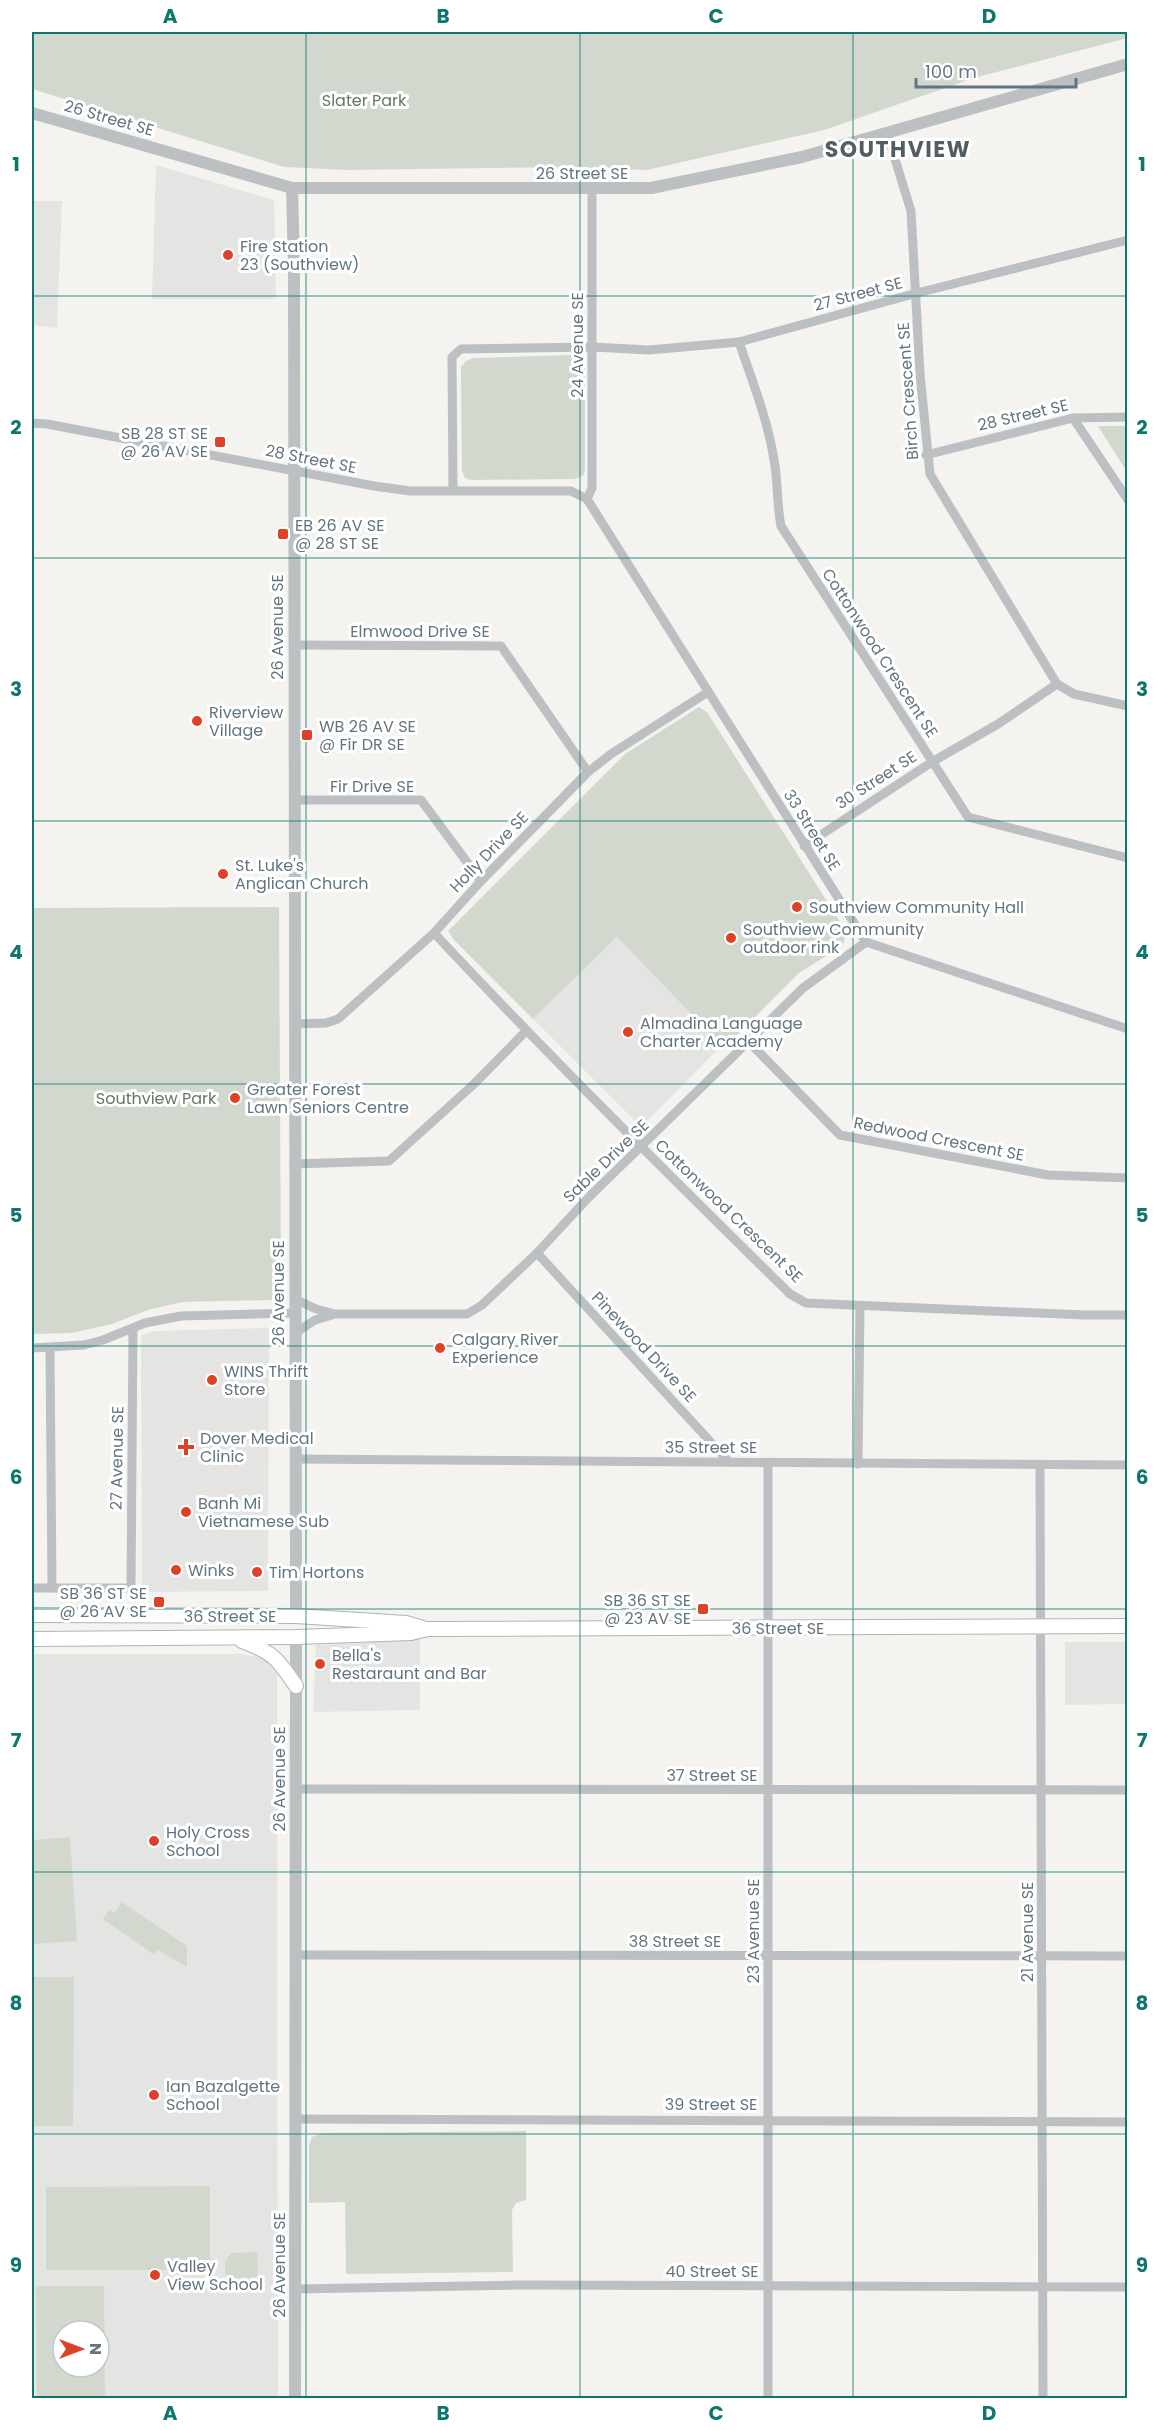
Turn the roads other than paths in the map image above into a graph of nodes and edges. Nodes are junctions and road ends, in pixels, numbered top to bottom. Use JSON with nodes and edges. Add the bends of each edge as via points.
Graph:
{"nodes":[{"id":1,"x":1128,"y":64,"type":"edge"},
{"id":2,"x":32,"y":113,"type":"edge"},
{"id":3,"x":887,"y":133,"type":"junction"},
{"id":4,"x":292,"y":188,"type":"junction"},
{"id":5,"x":592,"y":189,"type":"junction"},
{"id":6,"x":1128,"y":240,"type":"edge"},
{"id":7,"x":917,"y":293,"type":"junction"},
{"id":8,"x":739,"y":342,"type":"junction"},
{"id":9,"x":593,"y":347,"type":"junction"},
{"id":10,"x":1128,"y":417,"type":"edge"},
{"id":11,"x":1073,"y":418,"type":"junction"},
{"id":12,"x":32,"y":423,"type":"edge"},
{"id":13,"x":927,"y":455,"type":"junction"},
{"id":14,"x":294,"y":471,"type":"junction"},
{"id":15,"x":453,"y":490,"type":"junction"},
{"id":16,"x":587,"y":499,"type":"junction"},
{"id":17,"x":1128,"y":500,"type":"edge"},
{"id":18,"x":294,"y":645,"type":"junction"},
{"id":19,"x":1057,"y":684,"type":"junction"},
{"id":20,"x":708,"y":692,"type":"junction"},
{"id":21,"x":1128,"y":706,"type":"edge"},
{"id":22,"x":932,"y":762,"type":"junction"},
{"id":23,"x":588,"y":772,"type":"junction"},
{"id":24,"x":295,"y":800,"type":"junction"},
{"id":25,"x":804,"y":846,"type":"junction"},
{"id":26,"x":1128,"y":858,"type":"edge"},
{"id":27,"x":481,"y":880,"type":"junction"},
{"id":28,"x":434,"y":933,"type":"junction"},
{"id":29,"x":866,"y":942,"type":"junction"},
{"id":30,"x":294,"y":1024,"type":"junction"},
{"id":31,"x":1128,"y":1029,"type":"edge"},
{"id":32,"x":526,"y":1031,"type":"junction"},
{"id":33,"x":748,"y":1042,"type":"junction"},
{"id":34,"x":641,"y":1147,"type":"junction"},
{"id":35,"x":294,"y":1164,"type":"junction"},
{"id":36,"x":1128,"y":1178,"type":"edge"},
{"id":37,"x":537,"y":1253,"type":"junction"},
{"id":38,"x":295,"y":1299,"type":"junction"},
{"id":39,"x":860,"y":1306,"type":"junction"},
{"id":40,"x":295,"y":1313,"type":"junction"},
{"id":41,"x":335,"y":1314,"type":"junction"},
{"id":42,"x":1128,"y":1315,"type":"edge"},
{"id":43,"x":133,"y":1328,"type":"junction"},
{"id":44,"x":295,"y":1333,"type":"junction"},
{"id":45,"x":32,"y":1348,"type":"edge"},
{"id":46,"x":50,"y":1348,"type":"junction"},
{"id":47,"x":295,"y":1459,"type":"junction"},
{"id":48,"x":729,"y":1462,"type":"junction"},
{"id":49,"x":768,"y":1462,"type":"junction"},
{"id":50,"x":858,"y":1464,"type":"junction"},
{"id":51,"x":1128,"y":1465,"type":"edge"},
{"id":52,"x":1040,"y":1466,"type":"junction"},
{"id":53,"x":32,"y":1588,"type":"edge"},
{"id":54,"x":52,"y":1588,"type":"junction"},
{"id":55,"x":32,"y":1615,"type":"edge"},
{"id":56,"x":296,"y":1616,"type":"junction"},
{"id":57,"x":1128,"y":1626,"type":"edge"},
{"id":58,"x":1041,"y":1627,"type":"junction"},
{"id":59,"x":428,"y":1629,"type":"junction"},
{"id":60,"x":768,"y":1629,"type":"junction"},
{"id":61,"x":296,"y":1637,"type":"junction"},
{"id":62,"x":234,"y":1638,"type":"junction"},
{"id":63,"x":32,"y":1639,"type":"edge"},
{"id":64,"x":296,"y":1686,"type":"junction"},
{"id":65,"x":296,"y":1790,"type":"junction"},
{"id":66,"x":768,"y":1790,"type":"junction"},
{"id":67,"x":1041,"y":1790,"type":"junction"},
{"id":68,"x":1128,"y":1790,"type":"edge"},
{"id":69,"x":295,"y":1955,"type":"junction"},
{"id":70,"x":768,"y":1956,"type":"junction"},
{"id":71,"x":1042,"y":1956,"type":"junction"},
{"id":72,"x":1128,"y":1956,"type":"edge"},
{"id":73,"x":295,"y":2119,"type":"junction"},
{"id":74,"x":768,"y":2119,"type":"junction"},
{"id":75,"x":1042,"y":2121,"type":"junction"},
{"id":76,"x":1128,"y":2122,"type":"edge"},
{"id":77,"x":768,"y":2286,"type":"junction"},
{"id":78,"x":1042,"y":2286,"type":"junction"},
{"id":79,"x":1128,"y":2287,"type":"edge"},
{"id":80,"x":296,"y":2289,"type":"junction"},
{"id":81,"x":295,"y":2398,"type":"edge"},
{"id":82,"x":768,"y":2398,"type":"edge"},
{"id":83,"x":1043,"y":2398,"type":"edge"}],
"edges":[{"from":1,"to":3,"type":"street","name":"26 Street SE"},
{"from":2,"to":4,"type":"street","name":"26 Street SE"},
{"from":3,"to":5,"type":"street","name":"26 Street SE","via":[[802,157],[685,182],[651,188]]},
{"from":3,"to":7,"type":"street","name":"Birch Crescent SE","via":[[911,211]]},
{"from":4,"to":5,"type":"street","name":"26 Street SE"},
{"from":4,"to":14,"type":"street","name":"26 Avenue SE"},
{"from":5,"to":9,"type":"street","name":"24 Avenue SE"},
{"from":6,"to":7,"type":"street","name":"27 Street SE"},
{"from":7,"to":8,"type":"street","name":"27 Street SE"},
{"from":7,"to":13,"type":"street","name":"Birch Crescent SE"},
{"from":8,"to":9,"type":"street","name":"27 Street SE","via":[[649,350]]},
{"from":8,"to":22,"type":"street","name":"Cottonwood Crescent SE","via":[[765,416],[782,526]]},
{"from":9,"to":15,"type":"street","name":"27 Street SE","via":[[460,349],[452,357]]},
{"from":9,"to":16,"type":"street","name":"24 Avenue SE","via":[[592,488]]},
{"from":10,"to":11,"type":"street","name":"28 Street SE"},
{"from":11,"to":13,"type":"street","name":"28 Street SE"},
{"from":11,"to":17,"type":"street"},
{"from":12,"to":14,"type":"street","name":"28 Street SE"},
{"from":13,"to":19,"type":"street","name":"Birch Crescent SE","via":[[930,474]]},
{"from":14,"to":15,"type":"street","name":"28 Street SE","via":[[410,490]]},
{"from":14,"to":18,"type":"street","name":"26 Avenue SE"},
{"from":15,"to":16,"type":"street","name":"28 Street SE","via":[[571,491]]},
{"from":16,"to":20,"type":"street","name":"33 Street SE"},
{"from":18,"to":23,"type":"street","name":"Elmwood Drive SE","via":[[501,646]]},
{"from":18,"to":24,"type":"street","name":"26 Avenue SE"},
{"from":19,"to":21,"type":"street","via":[[1074,694]]},
{"from":19,"to":22,"type":"street","name":"30 Street SE"},
{"from":20,"to":23,"type":"street","name":"Holly Drive SE"},
{"from":20,"to":25,"type":"street","name":"33 Street SE"},
{"from":22,"to":25,"type":"street","name":"30 Street SE"},
{"from":22,"to":26,"type":"street","name":"Cottonwood Crescent SE","via":[[968,817]]},
{"from":23,"to":27,"type":"street","name":"Holly Drive SE"},
{"from":24,"to":27,"type":"street","name":"Fir Drive SE","via":[[421,800]]},
{"from":24,"to":30,"type":"street","name":"26 Avenue SE"},
{"from":25,"to":29,"type":"street","name":"33 Street SE"},
{"from":27,"to":28,"type":"street","name":"Holly Drive SE"},
{"from":28,"to":30,"type":"street","name":"Holly Drive SE","via":[[338,1019]]},
{"from":28,"to":32,"type":"street","name":"Cottonwood Crescent SE"},
{"from":29,"to":31,"type":"street"},
{"from":29,"to":33,"type":"street","name":"Sable Drive SE","via":[[803,988]]},
{"from":30,"to":35,"type":"street","name":"26 Avenue SE"},
{"from":32,"to":34,"type":"street","name":"Cottonwood Crescent SE"},
{"from":32,"to":35,"type":"street","via":[[389,1161]]},
{"from":33,"to":34,"type":"street","name":"Sable Drive SE"},
{"from":33,"to":36,"type":"street","name":"Redwood Crescent SE","via":[[840,1135],[1048,1175]]},
{"from":34,"to":37,"type":"street","name":"Sable Drive SE"},
{"from":34,"to":39,"type":"street","name":"Cottonwood Crescent SE","via":[[790,1294],[806,1303]]},
{"from":35,"to":38,"type":"street","name":"26 Avenue SE"},
{"from":37,"to":41,"type":"street","name":"Sable Drive SE","via":[[482,1305],[467,1314]]},
{"from":37,"to":48,"type":"street","name":"Pinewood Drive SE"},
{"from":38,"to":40,"type":"street","name":"26 Avenue SE"},
{"from":38,"to":41,"type":"street","name":"Sable Drive SE"},
{"from":39,"to":42,"type":"street","name":"Cottonwood Crescent SE"},
{"from":39,"to":50,"type":"street"},
{"from":40,"to":43,"type":"street","via":[[181,1316]]},
{"from":40,"to":44,"type":"street","name":"26 Avenue SE"},
{"from":41,"to":44,"type":"street","name":"Sable Drive SE","via":[[315,1320]]},
{"from":43,"to":46,"type":"street","via":[[103,1340]]},
{"from":43,"to":54,"type":"street","name":"27 Avenue SE","via":[[131,1588]]},
{"from":44,"to":47,"type":"street","name":"26 Avenue SE"},
{"from":45,"to":46,"type":"street"},
{"from":46,"to":54,"type":"street"},
{"from":47,"to":48,"type":"street","name":"35 Street SE"},
{"from":47,"to":56,"type":"street","name":"26 Avenue SE"},
{"from":48,"to":49,"type":"street","name":"35 Street SE"},
{"from":49,"to":50,"type":"street","name":"35 Street SE"},
{"from":49,"to":60,"type":"street","name":"23 Avenue SE"},
{"from":50,"to":52,"type":"street","name":"35 Street SE"},
{"from":51,"to":52,"type":"street","name":"35 Street SE"},
{"from":52,"to":58,"type":"street","name":"21 Avenue SE"},
{"from":53,"to":54,"type":"street"},
{"from":55,"to":56,"type":"main road","name":"36 Street SE"},
{"from":56,"to":59,"type":"main road","name":"36 Street SE","via":[[406,1623]]},
{"from":56,"to":61,"type":"street","name":"26 Avenue SE"},
{"from":57,"to":58,"type":"main road","name":"36 Street SE"},
{"from":58,"to":60,"type":"main road","name":"36 Street SE"},
{"from":58,"to":67,"type":"street","name":"21 Avenue SE"},
{"from":59,"to":60,"type":"main road","name":"36 Street SE"},
{"from":59,"to":61,"type":"main road","name":"36 Street SE"},
{"from":60,"to":66,"type":"street","name":"23 Avenue SE"},
{"from":61,"to":62,"type":"main road","name":"36 Street SE"},
{"from":61,"to":64,"type":"street","name":"26 Avenue SE"},
{"from":62,"to":63,"type":"main road","name":"36 Street SE"},
{"from":62,"to":64,"type":"main road","via":[[277,1658]]},
{"from":64,"to":65,"type":"street","name":"26 Avenue SE"},
{"from":65,"to":66,"type":"street","name":"37 Street SE"},
{"from":65,"to":69,"type":"street","name":"26 Avenue SE"},
{"from":66,"to":67,"type":"street","name":"37 Street SE"},
{"from":66,"to":70,"type":"street","name":"23 Avenue SE"},
{"from":67,"to":68,"type":"street","name":"37 Street SE"},
{"from":67,"to":71,"type":"street","name":"21 Avenue SE"},
{"from":69,"to":70,"type":"street","name":"38 Street SE"},
{"from":69,"to":73,"type":"street","name":"26 Avenue SE"},
{"from":70,"to":71,"type":"street","name":"38 Street SE"},
{"from":70,"to":74,"type":"street","name":"23 Avenue SE"},
{"from":71,"to":72,"type":"street","name":"38 Street SE"},
{"from":71,"to":75,"type":"street","name":"21 Avenue SE"},
{"from":73,"to":74,"type":"street","name":"39 Street SE"},
{"from":73,"to":80,"type":"street","name":"26 Avenue SE"},
{"from":74,"to":75,"type":"street","name":"39 Street SE"},
{"from":74,"to":77,"type":"street","name":"23 Avenue SE"},
{"from":75,"to":76,"type":"street","name":"39 Street SE"},
{"from":75,"to":78,"type":"street","name":"21 Avenue SE"},
{"from":77,"to":78,"type":"street","name":"40 Street SE"},
{"from":77,"to":80,"type":"street","name":"40 Street SE"},
{"from":77,"to":82,"type":"street","name":"23 Avenue SE"},
{"from":78,"to":79,"type":"street","name":"40 Street SE"},
{"from":78,"to":83,"type":"street","name":"21 Avenue SE"},
{"from":80,"to":81,"type":"street","name":"26 Avenue SE"}]}
